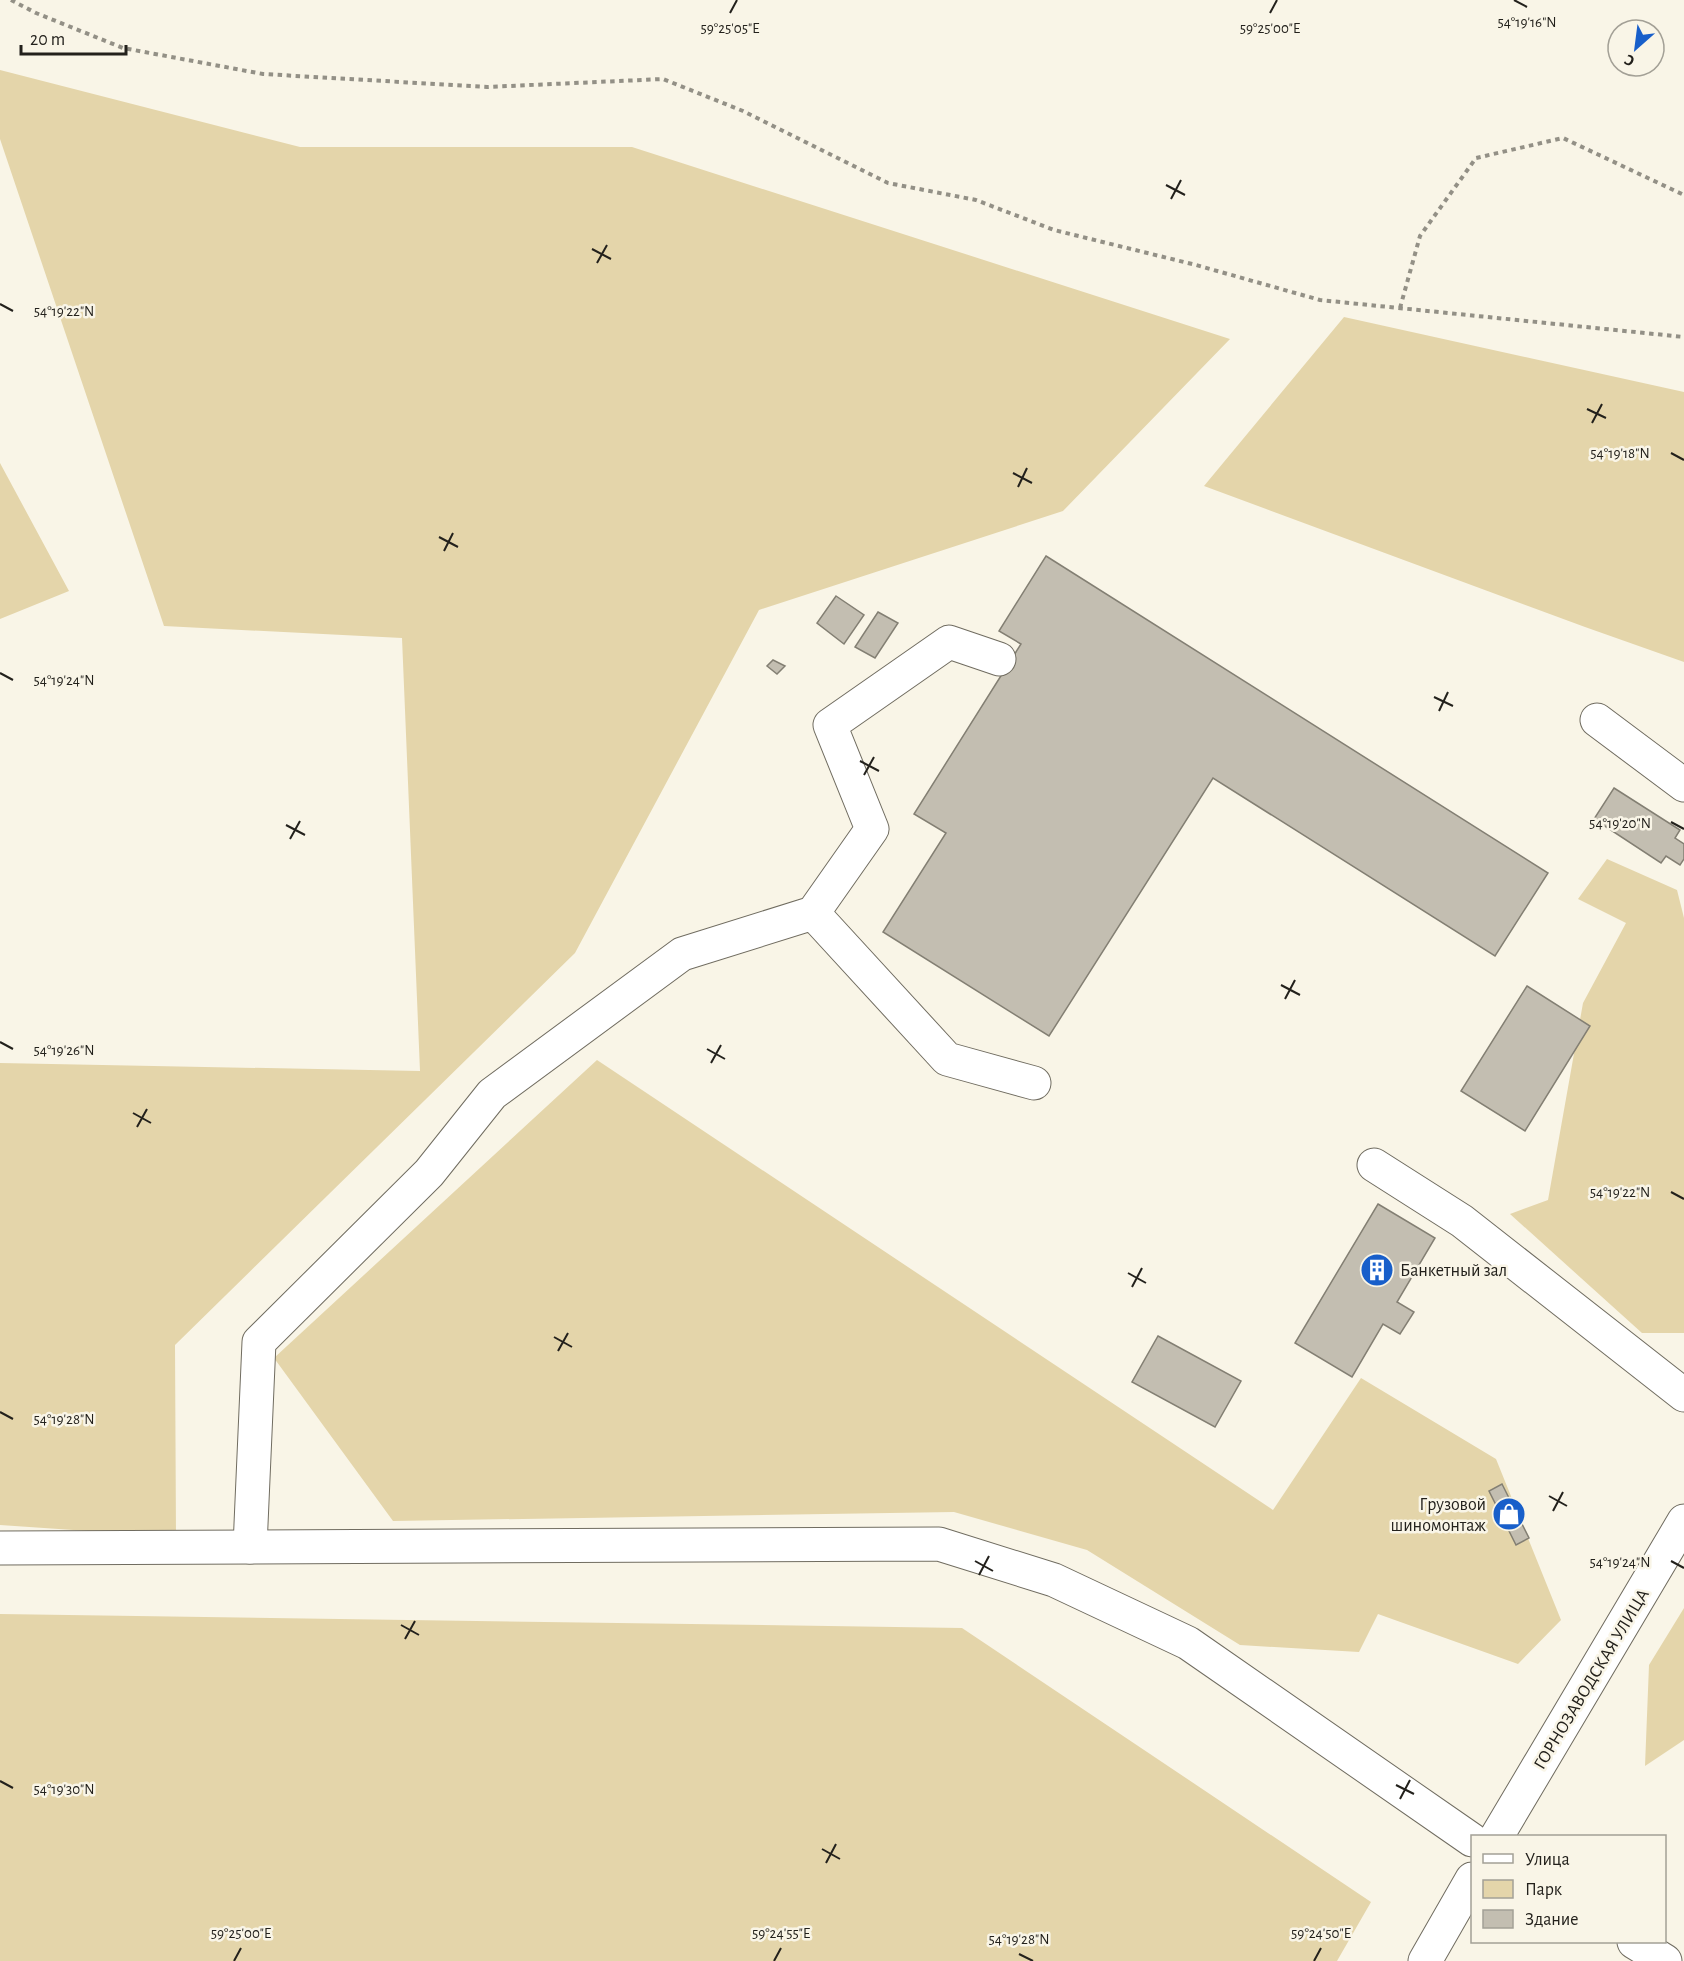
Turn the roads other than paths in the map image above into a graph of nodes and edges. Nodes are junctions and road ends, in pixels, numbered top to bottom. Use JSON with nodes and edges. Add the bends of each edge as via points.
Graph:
{"nodes":[{"id":1,"x":999,"y":659,"type":"dead end"},
{"id":2,"x":1597,"y":720,"type":"dead end"},
{"id":3,"x":1684,"y":785,"type":"edge"},
{"id":4,"x":813,"y":913,"type":"junction"},
{"id":5,"x":1034,"y":1083,"type":"dead end"},
{"id":6,"x":1374,"y":1165,"type":"dead end"},
{"id":7,"x":1684,"y":1395,"type":"edge"},
{"id":8,"x":1684,"y":1521,"type":"edge"},
{"id":9,"x":250,"y":1547,"type":"junction"},
{"id":10,"x":0,"y":1548,"type":"edge"},
{"id":11,"x":1498,"y":1835,"type":"edge"},
{"id":12,"x":1471,"y":1839,"type":"edge"},
{"id":13,"x":1471,"y":1882,"type":"edge"},
{"id":14,"x":1637,"y":1943,"type":"edge"},
{"id":15,"x":1425,"y":1961,"type":"edge"},
{"id":16,"x":1665,"y":1961,"type":"edge"}],
"edges":[{"from":1,"to":4,"type":"main road","via":[[949,642],[830,725],[872,829]]},
{"from":2,"to":3,"type":"main road"},
{"from":4,"to":5,"type":"main road","via":[[947,1059]]},
{"from":4,"to":9,"type":"main road","via":[[682,954],[492,1094],[429,1173],[259,1342]]},
{"from":6,"to":7,"type":"main road","via":[[1462,1221]]},
{"from":8,"to":11,"type":"main road","name":"ГОРНОЗАВОДСКАЯ УЛИЦА"},
{"from":9,"to":10,"type":"main road"},
{"from":9,"to":12,"type":"main road","via":[[939,1544],[1054,1580],[1188,1643]]},
{"from":13,"to":15,"type":"main road"},
{"from":14,"to":16,"type":"main road"}]}
